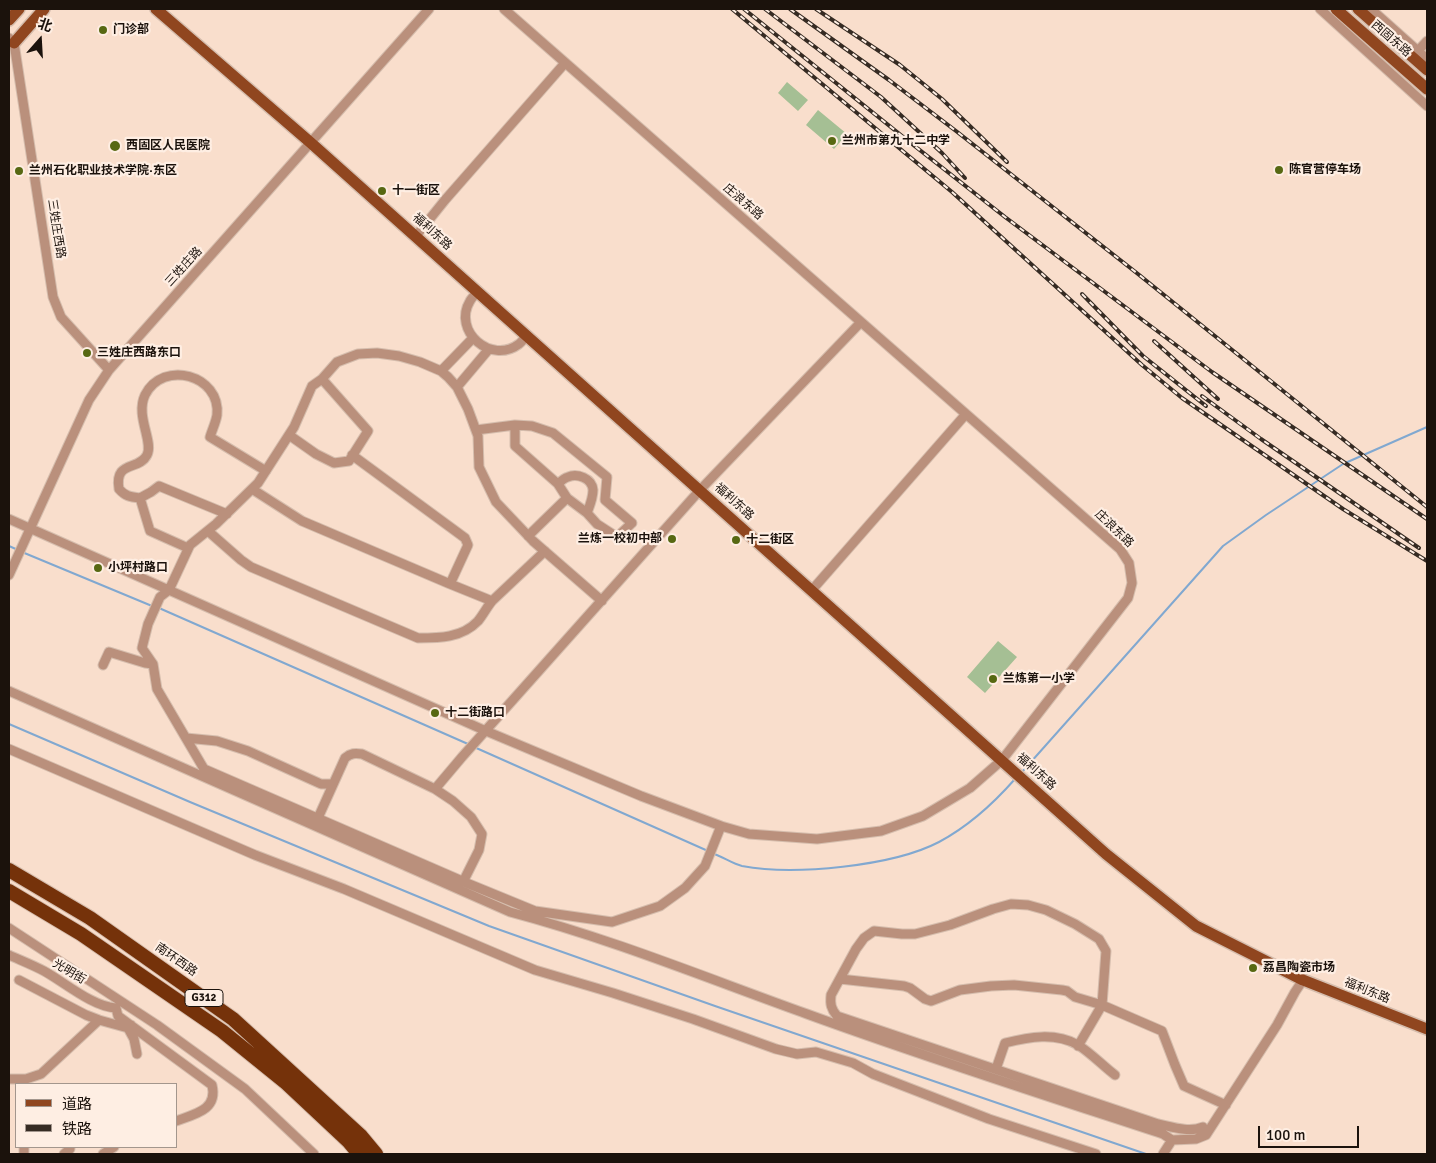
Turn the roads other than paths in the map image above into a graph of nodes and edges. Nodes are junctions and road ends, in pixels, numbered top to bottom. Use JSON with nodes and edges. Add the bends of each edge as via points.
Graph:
{"nodes":[{"id":1,"x":19,"y":9,"type":"edge"},
{"id":2,"x":44,"y":9,"type":"edge"},
{"id":3,"x":156,"y":9,"type":"edge"},
{"id":4,"x":429,"y":9,"type":"edge"},
{"id":5,"x":504,"y":9,"type":"edge"},
{"id":6,"x":1320,"y":9,"type":"edge"},
{"id":7,"x":1336,"y":9,"type":"edge"},
{"id":8,"x":1358,"y":9,"type":"edge"},
{"id":9,"x":1371,"y":9,"type":"edge"},
{"id":10,"x":9,"y":20,"type":"edge"},
{"id":11,"x":12,"y":40,"type":"edge"},
{"id":12,"x":1427,"y":41,"type":"edge"},
{"id":13,"x":1415,"y":54,"type":"junction"},
{"id":14,"x":1427,"y":59,"type":"edge"},
{"id":15,"x":565,"y":63,"type":"junction"},
{"id":16,"x":1427,"y":70,"type":"edge"},
{"id":17,"x":1427,"y":89,"type":"edge"},
{"id":18,"x":1427,"y":106,"type":"edge"},
{"id":19,"x":312,"y":143,"type":"junction"},
{"id":20,"x":416,"y":236,"type":"junction"},
{"id":21,"x":478,"y":292,"type":"junction"},
{"id":22,"x":861,"y":322,"type":"junction"},
{"id":23,"x":527,"y":335,"type":"junction"},
{"id":24,"x":473,"y":338,"type":"junction"},
{"id":25,"x":489,"y":349,"type":"junction"},
{"id":26,"x":109,"y":370,"type":"junction"},
{"id":27,"x":441,"y":371,"type":"junction"},
{"id":28,"x":322,"y":379,"type":"junction"},
{"id":29,"x":456,"y":387,"type":"junction"},
{"id":30,"x":966,"y":414,"type":"junction"},
{"id":31,"x":515,"y":425,"type":"junction"},
{"id":32,"x":476,"y":430,"type":"junction"},
{"id":33,"x":289,"y":435,"type":"junction"},
{"id":34,"x":352,"y":455,"type":"junction"},
{"id":35,"x":597,"y":468,"type":"junction"},
{"id":36,"x":266,"y":471,"type":"junction"},
{"id":37,"x":586,"y":478,"type":"junction"},
{"id":38,"x":558,"y":484,"type":"junction"},
{"id":39,"x":252,"y":489,"type":"junction"},
{"id":40,"x":700,"y":490,"type":"junction"},
{"id":41,"x":140,"y":498,"type":"junction"},
{"id":42,"x":568,"y":498,"type":"junction"},
{"id":43,"x":587,"y":513,"type":"junction"},
{"id":44,"x":227,"y":514,"type":"junction"},
{"id":45,"x":9,"y":519,"type":"edge"},
{"id":46,"x":30,"y":528,"type":"junction"},
{"id":47,"x":208,"y":530,"type":"junction"},
{"id":48,"x":528,"y":536,"type":"junction"},
{"id":49,"x":188,"y":548,"type":"junction"},
{"id":50,"x":545,"y":551,"type":"junction"},
{"id":51,"x":9,"y":575,"type":"edge"},
{"id":52,"x":450,"y":584,"type":"junction"},
{"id":53,"x":168,"y":590,"type":"junction"},
{"id":54,"x":812,"y":590,"type":"junction"},
{"id":55,"x":492,"y":601,"type":"junction"},
{"id":56,"x":602,"y":601,"type":"junction"},
{"id":57,"x":153,"y":664,"type":"junction"},
{"id":58,"x":103,"y":665,"type":"dead end"},
{"id":59,"x":9,"y":691,"type":"edge"},
{"id":60,"x":484,"y":734,"type":"junction"},
{"id":61,"x":186,"y":738,"type":"junction"},
{"id":62,"x":9,"y":749,"type":"edge"},
{"id":63,"x":1004,"y":762,"type":"junction"},
{"id":64,"x":332,"y":784,"type":"junction"},
{"id":65,"x":435,"y":789,"type":"junction"},
{"id":66,"x":318,"y":818,"type":"junction"},
{"id":67,"x":721,"y":826,"type":"junction"},
{"id":68,"x":9,"y":870,"type":"edge"},
{"id":69,"x":463,"y":882,"type":"junction"},
{"id":70,"x":9,"y":891,"type":"edge"},
{"id":71,"x":9,"y":928,"type":"edge"},
{"id":72,"x":9,"y":955,"type":"edge"},
{"id":73,"x":840,"y":979,"type":"junction"},
{"id":74,"x":19,"y":980,"type":"dead end"},
{"id":75,"x":1303,"y":980,"type":"junction"},
{"id":76,"x":118,"y":1005,"type":"junction"},
{"id":77,"x":1102,"y":1005,"type":"junction"},
{"id":78,"x":99,"y":1020,"type":"junction"},
{"id":79,"x":130,"y":1026,"type":"junction"},
{"id":80,"x":1427,"y":1029,"type":"edge"},
{"id":81,"x":1078,"y":1046,"type":"junction"},
{"id":82,"x":137,"y":1054,"type":"dead end"},
{"id":83,"x":996,"y":1069,"type":"junction"},
{"id":84,"x":1115,"y":1075,"type":"dead end"},
{"id":85,"x":9,"y":1079,"type":"edge"},
{"id":86,"x":26,"y":1082,"type":"edge"},
{"id":87,"x":1226,"y":1104,"type":"junction"},
{"id":88,"x":178,"y":1120,"type":"edge"},
{"id":89,"x":1203,"y":1127,"type":"dead end"},
{"id":90,"x":1172,"y":1140,"type":"junction"},
{"id":91,"x":1164,"y":1152,"type":"edge"},
{"id":92,"x":314,"y":1154,"type":"edge"},
{"id":93,"x":359,"y":1154,"type":"edge"},
{"id":94,"x":376,"y":1154,"type":"edge"},
{"id":95,"x":1096,"y":1154,"type":"edge"}],
"edges":[{"from":1,"to":10,"type":"main road"},
{"from":2,"to":11,"type":"main road"},
{"from":3,"to":19,"type":"main road","name":"福利东路"},
{"from":4,"to":19,"type":"street","name":"三姓庄路"},
{"from":5,"to":15,"type":"street","name":"庄浪东路"},
{"from":6,"to":18,"type":"street"},
{"from":7,"to":17,"type":"main road","name":"西固东路"},
{"from":8,"to":13,"type":"main road","name":"西固东路"},
{"from":9,"to":13,"type":"street"},
{"from":11,"to":26,"type":"street","name":"三姓庄西路","via":[[53,297],[61,318]]},
{"from":12,"to":13,"type":"street"},
{"from":13,"to":14,"type":"street"},
{"from":13,"to":16,"type":"main road","name":"西固东路"},
{"from":15,"to":20,"type":"street"},
{"from":15,"to":22,"type":"street","name":"庄浪东路"},
{"from":19,"to":20,"type":"main road","name":"福利东路"},
{"from":19,"to":26,"type":"street","name":"三姓庄路"},
{"from":20,"to":21,"type":"main road","name":"福利东路"},
{"from":21,"to":23,"type":"main road","name":"福利东路"},
{"from":21,"to":24,"type":"street","via":[[466,311],[466,322]]},
{"from":22,"to":30,"type":"street","name":"庄浪东路"},
{"from":22,"to":40,"type":"street"},
{"from":23,"to":25,"type":"street","via":[[509,349]]},
{"from":23,"to":40,"type":"main road","name":"福利东路"},
{"from":24,"to":25,"type":"street"},
{"from":24,"to":27,"type":"street"},
{"from":25,"to":29,"type":"street"},
{"from":26,"to":46,"type":"street","name":"三姓庄路","via":[[89,400]]},
{"from":27,"to":28,"type":"street","via":[[399,356],[358,354],[337,362]]},
{"from":27,"to":29,"type":"street"},
{"from":28,"to":33,"type":"street","via":[[312,386]]},
{"from":28,"to":34,"type":"street","via":[[368,431]]},
{"from":29,"to":32,"type":"street"},
{"from":30,"to":54,"type":"street"},
{"from":30,"to":63,"type":"street","name":"庄浪东路","via":[[1120,549],[1129,563],[1132,583],[1128,598]]},
{"from":31,"to":32,"type":"street"},
{"from":31,"to":35,"type":"street","via":[[532,426],[553,433]]},
{"from":31,"to":38,"type":"street","via":[[515,446]]},
{"from":32,"to":48,"type":"street","via":[[479,467],[496,502]]},
{"from":33,"to":34,"type":"street","via":[[334,463],[349,460]]},
{"from":33,"to":36,"type":"street"},
{"from":34,"to":52,"type":"street","via":[[465,538],[468,545]]},
{"from":35,"to":37,"type":"street"},
{"from":35,"to":43,"type":"street","via":[[607,477],[605,500],[632,523],[617,538]]},
{"from":36,"to":39,"type":"street"},
{"from":36,"to":41,"type":"street","via":[[210,437],[217,415],[215,400],[208,388],[196,378],[182,374],[168,376],[154,383],[145,395],[141,409],[149,450],[146,456],[120,472],[119,489],[130,498]]},
{"from":37,"to":38,"type":"street","via":[[569,476]]},
{"from":37,"to":43,"type":"street","via":[[593,487]]},
{"from":38,"to":42,"type":"street"},
{"from":39,"to":44,"type":"street"},
{"from":39,"to":52,"type":"street","via":[[302,521]]},
{"from":40,"to":54,"type":"main road","name":"福利东路"},
{"from":40,"to":56,"type":"street"},
{"from":41,"to":44,"type":"street","via":[[159,486]]},
{"from":41,"to":49,"type":"street","via":[[150,531]]},
{"from":42,"to":43,"type":"street"},
{"from":42,"to":48,"type":"street"},
{"from":44,"to":47,"type":"street"},
{"from":45,"to":46,"type":"street","name":"庄浪东路"},
{"from":46,"to":51,"type":"street","name":"三姓庄路"},
{"from":46,"to":53,"type":"street","name":"庄浪东路"},
{"from":47,"to":49,"type":"street"},
{"from":47,"to":55,"type":"street","via":[[251,566],[418,638],[462,633],[478,621]]},
{"from":48,"to":50,"type":"street"},
{"from":49,"to":53,"type":"street"},
{"from":50,"to":55,"type":"street"},
{"from":50,"to":56,"type":"street"},
{"from":52,"to":55,"type":"street"},
{"from":53,"to":57,"type":"street","via":[[160,597],[142,648]]},
{"from":53,"to":60,"type":"street","name":"庄浪东路"},
{"from":54,"to":63,"type":"main road","name":"福利东路"},
{"from":56,"to":60,"type":"street"},
{"from":57,"to":58,"type":"street","via":[[109,652]]},
{"from":57,"to":61,"type":"street","via":[[157,689]]},
{"from":59,"to":90,"type":"street","via":[[510,912],[558,924],[660,959],[885,1042],[1163,1134]]},
{"from":60,"to":65,"type":"street"},
{"from":60,"to":67,"type":"street","name":"庄浪东路"},
{"from":61,"to":64,"type":"street","via":[[217,741],[248,751],[321,784]]},
{"from":61,"to":66,"type":"street","via":[[204,769]]},
{"from":62,"to":95,"type":"street","via":[[535,970],[684,1016],[776,1049],[797,1054],[816,1052],[853,1062],[873,1074],[989,1119]]},
{"from":63,"to":67,"type":"street","name":"庄浪东路","via":[[970,788],[923,816],[881,830],[817,839],[749,834]]},
{"from":63,"to":75,"type":"main road","name":"福利东路","via":[[1106,854],[1196,926]]},
{"from":64,"to":65,"type":"street","via":[[345,758],[355,753]]},
{"from":64,"to":66,"type":"street"},
{"from":65,"to":69,"type":"street","via":[[471,817],[482,834],[479,850]]},
{"from":66,"to":69,"type":"street"},
{"from":67,"to":69,"type":"street","via":[[705,866],[685,888],[660,906],[612,922],[535,911]]},
{"from":68,"to":94,"type":"highway","name":"南环西路","number":"G312","via":[[90,918],[233,1019],[361,1136]]},
{"from":70,"to":93,"type":"highway","number":"G312","via":[[80,934],[222,1030],[285,1082]]},
{"from":71,"to":76,"type":"street"},
{"from":72,"to":76,"type":"street","name":"光明街","via":[[43,970],[106,1008]]},
{"from":73,"to":77,"type":"street","via":[[904,986],[931,1001],[960,990],[1014,985],[1062,990]]},
{"from":73,"to":77,"type":"street","via":[[864,938],[874,931],[915,934],[1011,904],[1028,905],[1076,924],[1099,939],[1106,951]]},
{"from":73,"to":83,"type":"street","via":[[830,1002],[837,1016]]},
{"from":74,"to":78,"type":"street"},
{"from":75,"to":80,"type":"main road","name":"福利东路"},
{"from":75,"to":87,"type":"street"},
{"from":76,"to":79,"type":"street","via":[[118,1016]]},
{"from":76,"to":92,"type":"street","via":[[157,1025],[244,1089]]},
{"from":77,"to":81,"type":"street"},
{"from":77,"to":87,"type":"street","via":[[1162,1031],[1184,1086]]},
{"from":78,"to":79,"type":"street"},
{"from":78,"to":86,"type":"street","via":[[41,1074]]},
{"from":79,"to":82,"type":"street"},
{"from":79,"to":88,"type":"street","via":[[212,1085],[213,1099],[206,1108]]},
{"from":81,"to":83,"type":"street","via":[[1050,1037],[1005,1043]]},
{"from":81,"to":84,"type":"street"},
{"from":83,"to":89,"type":"street","via":[[1158,1124],[1182,1129]]},
{"from":85,"to":86,"type":"street"},
{"from":87,"to":90,"type":"street","via":[[1206,1135]]},
{"from":90,"to":91,"type":"street"}]}
